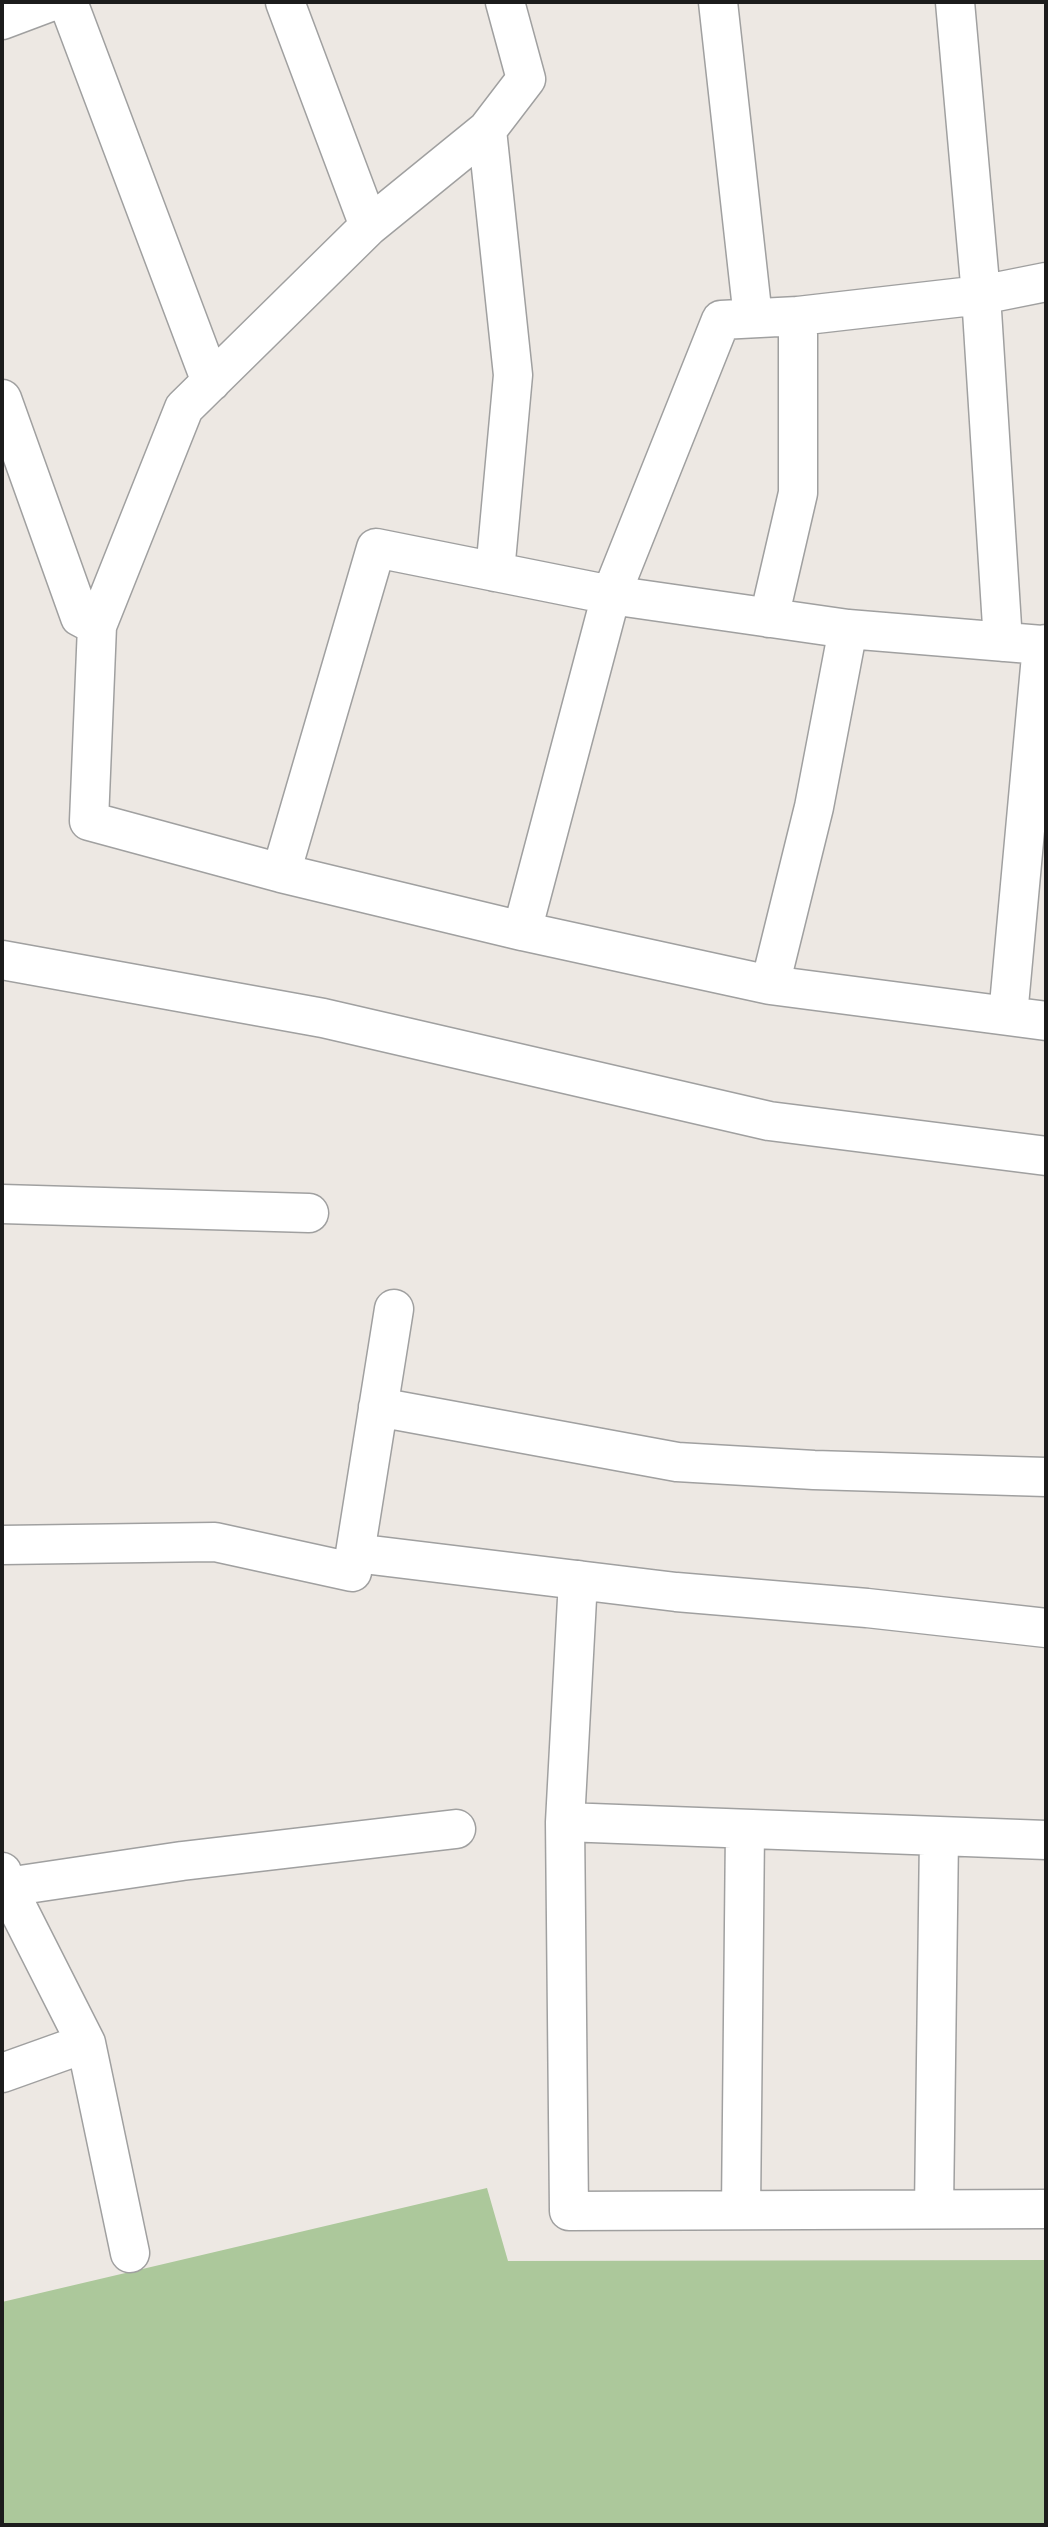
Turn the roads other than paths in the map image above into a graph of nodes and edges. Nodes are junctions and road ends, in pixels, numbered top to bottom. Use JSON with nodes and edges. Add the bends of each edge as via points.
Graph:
{"nodes":[{"id":1,"x":50,"y":2,"type":"edge"},
{"id":2,"x":68,"y":2,"type":"edge"},
{"id":3,"x":285,"y":2,"type":"edge"},
{"id":4,"x":505,"y":2,"type":"edge"},
{"id":5,"x":718,"y":2,"type":"edge"},
{"id":6,"x":955,"y":2,"type":"edge"},
{"id":7,"x":2,"y":20,"type":"edge"},
{"id":8,"x":487,"y":130,"type":"junction"},
{"id":9,"x":369,"y":226,"type":"junction"},
{"id":10,"x":1046,"y":282,"type":"edge"},
{"id":11,"x":981,"y":295,"type":"junction"},
{"id":12,"x":798,"y":316,"type":"junction"},
{"id":13,"x":753,"y":318,"type":"junction"},
{"id":14,"x":211,"y":382,"type":"junction"},
{"id":15,"x":2,"y":400,"type":"edge"},
{"id":16,"x":495,"y":572,"type":"junction"},
{"id":17,"x":611,"y":595,"type":"junction"},
{"id":18,"x":769,"y":618,"type":"junction"},
{"id":19,"x":97,"y":626,"type":"junction"},
{"id":20,"x":848,"y":629,"type":"junction"},
{"id":21,"x":1003,"y":642,"type":"junction"},
{"id":22,"x":1044,"y":645,"type":"edge"},
{"id":23,"x":281,"y":873,"type":"junction"},
{"id":24,"x":522,"y":931,"type":"junction"},
{"id":25,"x":2,"y":960,"type":"edge"},
{"id":26,"x":770,"y":985,"type":"junction"},
{"id":27,"x":1008,"y":1016,"type":"junction"},
{"id":28,"x":1046,"y":1021,"type":"edge"},
{"id":29,"x":1046,"y":1156,"type":"edge"},
{"id":30,"x":2,"y":1204,"type":"edge"},
{"id":31,"x":309,"y":1213,"type":"dead end"},
{"id":32,"x":394,"y":1309,"type":"dead end"},
{"id":33,"x":378,"y":1407,"type":"junction"},
{"id":34,"x":1046,"y":1477,"type":"edge"},
{"id":35,"x":2,"y":1545,"type":"edge"},
{"id":36,"x":355,"y":1553,"type":"junction"},
{"id":37,"x":578,"y":1580,"type":"junction"},
{"id":38,"x":1046,"y":1628,"type":"edge"},
{"id":39,"x":565,"y":1822,"type":"junction"},
{"id":40,"x":456,"y":1829,"type":"dead end"},
{"id":41,"x":745,"y":1829,"type":"junction"},
{"id":42,"x":939,"y":1836,"type":"junction"},
{"id":43,"x":1046,"y":1840,"type":"edge"},
{"id":44,"x":4,"y":1880,"type":"edge"},
{"id":45,"x":86,"y":2043,"type":"junction"},
{"id":46,"x":2,"y":2073,"type":"edge"},
{"id":47,"x":934,"y":2209,"type":"junction"},
{"id":48,"x":1046,"y":2209,"type":"edge"},
{"id":49,"x":741,"y":2210,"type":"junction"},
{"id":50,"x":130,"y":2253,"type":"dead end"}],
"edges":[{"from":1,"to":7,"type":"street"},
{"from":2,"to":14,"type":"street"},
{"from":3,"to":9,"type":"street"},
{"from":4,"to":8,"type":"street","via":[[526,79]]},
{"from":5,"to":13,"type":"street"},
{"from":6,"to":11,"type":"street"},
{"from":8,"to":9,"type":"street"},
{"from":8,"to":16,"type":"street","via":[[513,375]]},
{"from":9,"to":14,"type":"street"},
{"from":10,"to":11,"type":"street"},
{"from":11,"to":12,"type":"street"},
{"from":11,"to":21,"type":"street"},
{"from":12,"to":13,"type":"street"},
{"from":12,"to":18,"type":"street","via":[[798,493]]},
{"from":13,"to":17,"type":"street","via":[[721,320]]},
{"from":14,"to":19,"type":"street","via":[[184,408]]},
{"from":15,"to":19,"type":"street","via":[[80,617]]},
{"from":16,"to":17,"type":"street"},
{"from":16,"to":23,"type":"street","via":[[376,548]]},
{"from":17,"to":18,"type":"street"},
{"from":17,"to":24,"type":"street"},
{"from":18,"to":20,"type":"street"},
{"from":19,"to":23,"type":"street","via":[[89,821]]},
{"from":20,"to":21,"type":"street"},
{"from":20,"to":26,"type":"street","via":[[814,807]]},
{"from":21,"to":22,"type":"street"},
{"from":22,"to":27,"type":"street"},
{"from":23,"to":24,"type":"street"},
{"from":24,"to":26,"type":"street"},
{"from":25,"to":29,"type":"street","via":[[324,1018],[769,1121]]},
{"from":26,"to":27,"type":"street"},
{"from":27,"to":28,"type":"street"},
{"from":30,"to":31,"type":"street"},
{"from":32,"to":33,"type":"street"},
{"from":33,"to":34,"type":"street","via":[[677,1462]]},
{"from":33,"to":36,"type":"street"},
{"from":35,"to":36,"type":"street","via":[[215,1542],[352,1573]]},
{"from":36,"to":37,"type":"street"},
{"from":37,"to":38,"type":"street"},
{"from":37,"to":39,"type":"street"},
{"from":39,"to":41,"type":"street"},
{"from":39,"to":49,"type":"street","via":[[569,2211]]},
{"from":40,"to":44,"type":"street"},
{"from":41,"to":42,"type":"street"},
{"from":41,"to":49,"type":"street"},
{"from":42,"to":43,"type":"street"},
{"from":42,"to":47,"type":"street"},
{"from":44,"to":45,"type":"street"},
{"from":45,"to":46,"type":"street"},
{"from":45,"to":50,"type":"street"},
{"from":47,"to":48,"type":"street"},
{"from":47,"to":49,"type":"street"}]}
